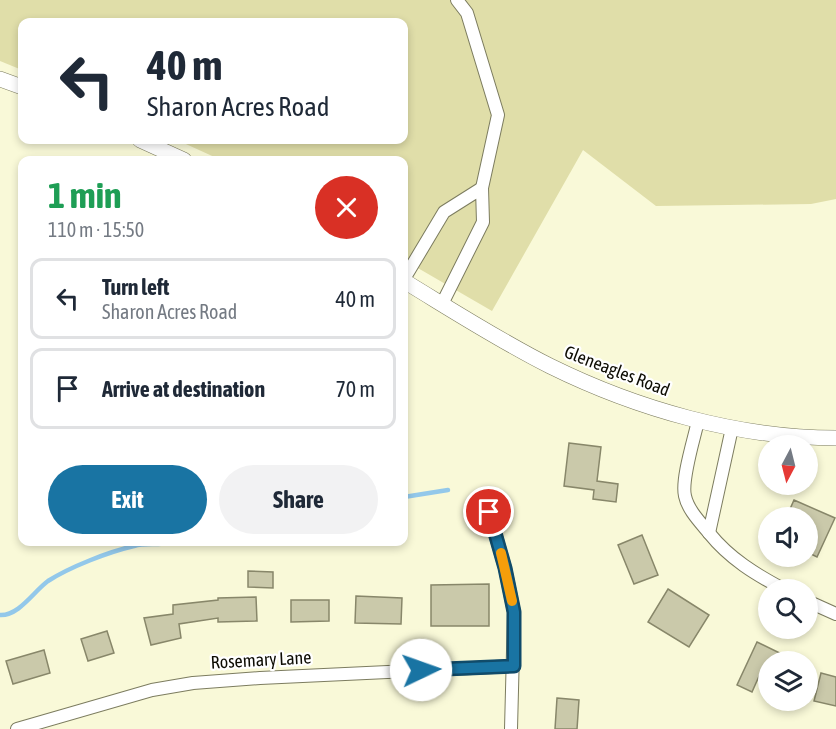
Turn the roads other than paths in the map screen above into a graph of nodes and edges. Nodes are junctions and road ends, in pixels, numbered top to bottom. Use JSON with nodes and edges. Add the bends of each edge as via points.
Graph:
{"nodes":[{"id":1,"x":457,"y":0,"type":"edge"},
{"id":2,"x":0,"y":79,"type":"edge"},
{"id":3,"x":18,"y":86,"type":"edge"},
{"id":4,"x":149,"y":144,"type":"edge"},
{"id":5,"x":175,"y":156,"type":"edge"},
{"id":6,"x":482,"y":189,"type":"junction"},
{"id":7,"x":408,"y":273,"type":"edge"},
{"id":8,"x":408,"y":283,"type":"edge"},
{"id":9,"x":442,"y":304,"type":"junction"},
{"id":10,"x":698,"y":421,"type":"junction"},
{"id":11,"x":732,"y":428,"type":"junction"},
{"id":12,"x":836,"y":438,"type":"edge"},
{"id":13,"x":489,"y":512,"type":"dead end"},
{"id":14,"x":708,"y":533,"type":"junction"},
{"id":15,"x":764,"y":579,"type":"edge"},
{"id":16,"x":818,"y":606,"type":"edge"},
{"id":17,"x":836,"y":614,"type":"edge"},
{"id":18,"x":514,"y":666,"type":"junction"},
{"id":19,"x":17,"y":729,"type":"edge"},
{"id":20,"x":512,"y":729,"type":"edge"}],
"edges":[{"from":1,"to":6,"type":"street","via":[[467,13],[498,115]]},
{"from":2,"to":3,"type":"street"},
{"from":4,"to":5,"type":"street"},
{"from":6,"to":7,"type":"street","via":[[444,212]]},
{"from":6,"to":9,"type":"street","via":[[483,222]]},
{"from":8,"to":9,"type":"street","name":"Gleneagles Road"},
{"from":9,"to":10,"type":"street","name":"Gleneagles Road","via":[[584,382]]},
{"from":10,"to":11,"type":"street","name":"Gleneagles Road"},
{"from":10,"to":14,"type":"street","via":[[685,496]]},
{"from":11,"to":12,"type":"street","name":"Gleneagles Road"},
{"from":11,"to":14,"type":"street"},
{"from":13,"to":18,"type":"street","via":[[514,612]]},
{"from":14,"to":15,"type":"street","via":[[749,571]]},
{"from":16,"to":17,"type":"street"},
{"from":18,"to":19,"type":"street","name":"Rosemary Lane","via":[[193,683],[152,690]]},
{"from":18,"to":20,"type":"street"}]}
